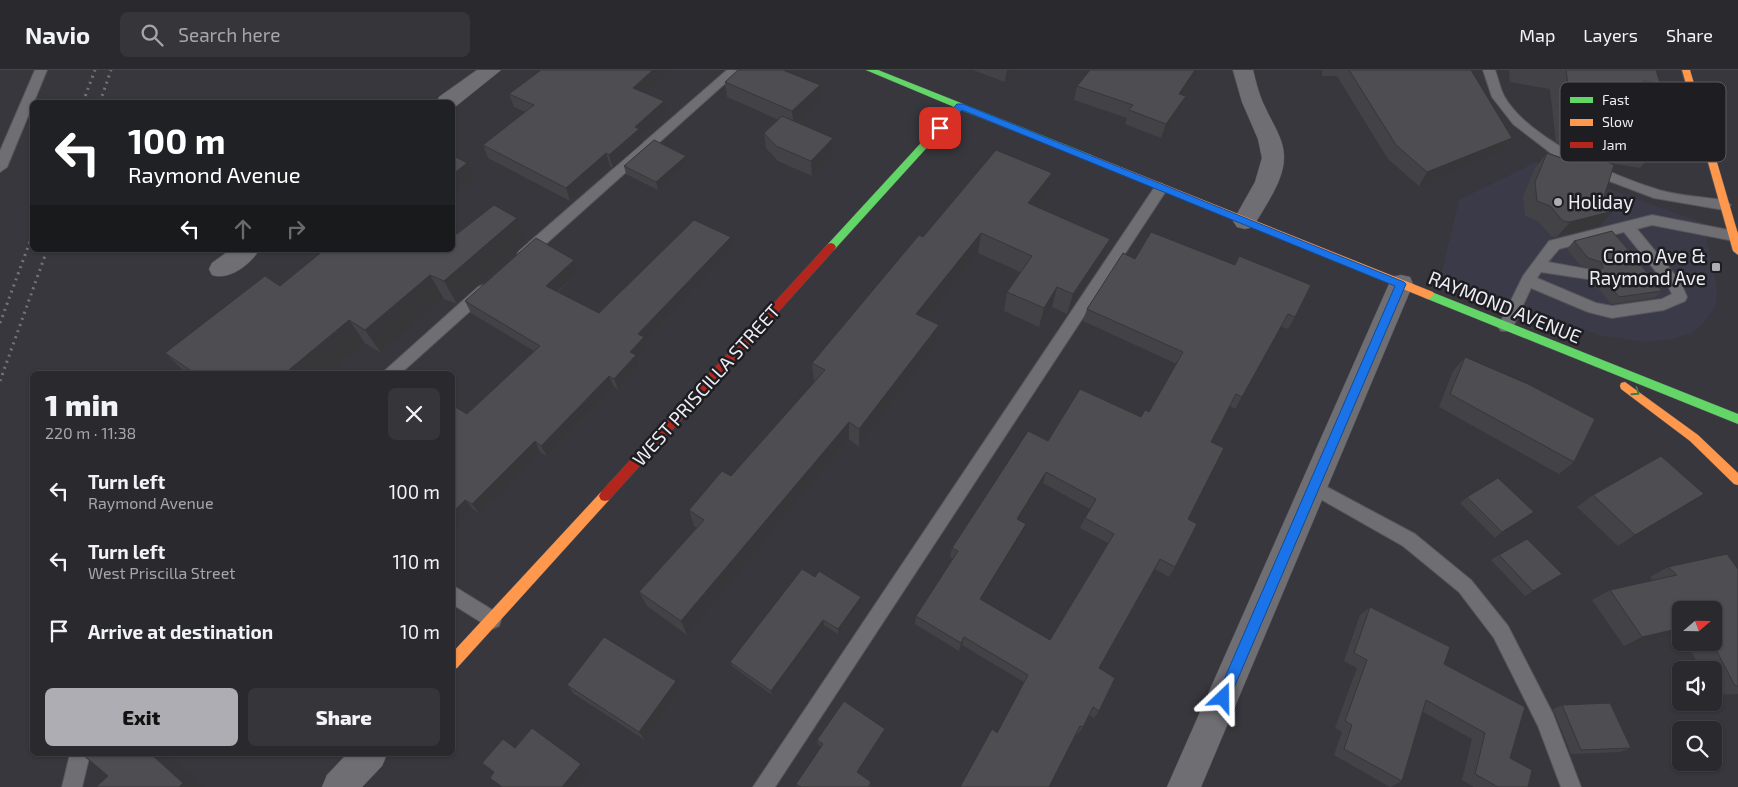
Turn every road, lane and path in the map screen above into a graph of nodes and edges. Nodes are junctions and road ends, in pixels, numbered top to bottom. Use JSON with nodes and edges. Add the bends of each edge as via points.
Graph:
{"nodes":[{"id":1,"x":41,"y":70,"type":"edge"},
{"id":2,"x":491,"y":70,"type":"edge"},
{"id":3,"x":734,"y":70,"type":"edge"},
{"id":4,"x":870,"y":70,"type":"edge"},
{"id":5,"x":1243,"y":70,"type":"edge"},
{"id":6,"x":1489,"y":70,"type":"edge"},
{"id":7,"x":450,"y":100,"type":"edge"},
{"id":8,"x":960,"y":106,"type":"junction"},
{"id":9,"x":1560,"y":152,"type":"edge"},
{"id":10,"x":1580,"y":162,"type":"edge"},
{"id":11,"x":1712,"y":162,"type":"edge"},
{"id":12,"x":0,"y":167,"type":"edge"},
{"id":13,"x":1161,"y":188,"type":"junction"},
{"id":14,"x":1724,"y":205,"type":"junction"},
{"id":15,"x":1244,"y":221,"type":"junction"},
{"id":16,"x":1626,"y":225,"type":"junction"},
{"id":17,"x":1734,"y":236,"type":"junction"},
{"id":18,"x":1738,"y":251,"type":"edge"},
{"id":19,"x":244,"y":252,"type":"edge"},
{"id":20,"x":517,"y":262,"type":"edge"},
{"id":21,"x":1536,"y":266,"type":"junction"},
{"id":22,"x":221,"y":269,"type":"dead end"},
{"id":23,"x":1587,"y":274,"type":"dead end"},
{"id":24,"x":1528,"y":280,"type":"junction"},
{"id":25,"x":494,"y":281,"type":"edge"},
{"id":26,"x":1401,"y":284,"type":"junction"},
{"id":27,"x":1506,"y":326,"type":"junction"},
{"id":28,"x":1580,"y":356,"type":"junction"},
{"id":29,"x":392,"y":371,"type":"edge"},
{"id":30,"x":1738,"y":419,"type":"edge"},
{"id":31,"x":1738,"y":480,"type":"edge"},
{"id":32,"x":1314,"y":487,"type":"junction"},
{"id":33,"x":455,"y":595,"type":"edge"},
{"id":34,"x":492,"y":620,"type":"junction"},
{"id":35,"x":455,"y":660,"type":"edge"},
{"id":36,"x":80,"y":756,"type":"edge"},
{"id":37,"x":368,"y":756,"type":"edge"},
{"id":38,"x":1191,"y":781,"type":"edge"},
{"id":39,"x":72,"y":787,"type":"edge"},
{"id":40,"x":339,"y":787,"type":"edge"},
{"id":41,"x":764,"y":787,"type":"edge"},
{"id":42,"x":1571,"y":787,"type":"edge"}],
"edges":[{"from":1,"to":12,"type":"lane"},
{"from":2,"to":7,"type":"street"},
{"from":3,"to":20,"type":"lane"},
{"from":4,"to":8,"type":"street","name":"RAYMOND AVENUE"},
{"from":5,"to":15,"type":"street","via":[[1274,156],[1260,193]]},
{"from":6,"to":9,"type":"lane","via":[[1498,97],[1518,121]]},
{"from":8,"to":13,"type":"street","name":"RAYMOND AVENUE"},
{"from":8,"to":34,"type":"street","name":"WEST PRISCILLA STREET"},
{"from":10,"to":14,"type":"lane","via":[[1659,195]]},
{"from":11,"to":14,"type":"street"},
{"from":13,"to":15,"type":"street","name":"RAYMOND AVENUE"},
{"from":13,"to":41,"type":"lane"},
{"from":14,"to":17,"type":"street"},
{"from":15,"to":26,"type":"street","name":"RAYMOND AVENUE"},
{"from":16,"to":17,"type":"lane","via":[[1652,220]]},
{"from":16,"to":21,"type":"lane","via":[[1554,245]]},
{"from":16,"to":24,"type":"lane","via":[[1650,263],[1676,285],[1680,297],[1664,304],[1612,312],[1593,308]]},
{"from":17,"to":18,"type":"street"},
{"from":19,"to":22,"type":"street"},
{"from":21,"to":23,"type":"lane"},
{"from":21,"to":24,"type":"lane"},
{"from":24,"to":27,"type":"lane"},
{"from":25,"to":29,"type":"lane"},
{"from":26,"to":27,"type":"street","name":"RAYMOND AVENUE"},
{"from":26,"to":32,"type":"street"},
{"from":27,"to":28,"type":"street","name":"RAYMOND AVENUE"},
{"from":28,"to":30,"type":"street","name":"RAYMOND AVENUE"},
{"from":28,"to":31,"type":"street","one_way":true,"via":[[1665,414]]},
{"from":32,"to":38,"type":"street"},
{"from":32,"to":42,"type":"lane","via":[[1409,540],[1465,586],[1505,641],[1546,720]]},
{"from":33,"to":34,"type":"lane"},
{"from":34,"to":35,"type":"street","name":"WEST PRISCILLA STREET"},
{"from":36,"to":39,"type":"lane"},
{"from":37,"to":40,"type":"street"}]}
